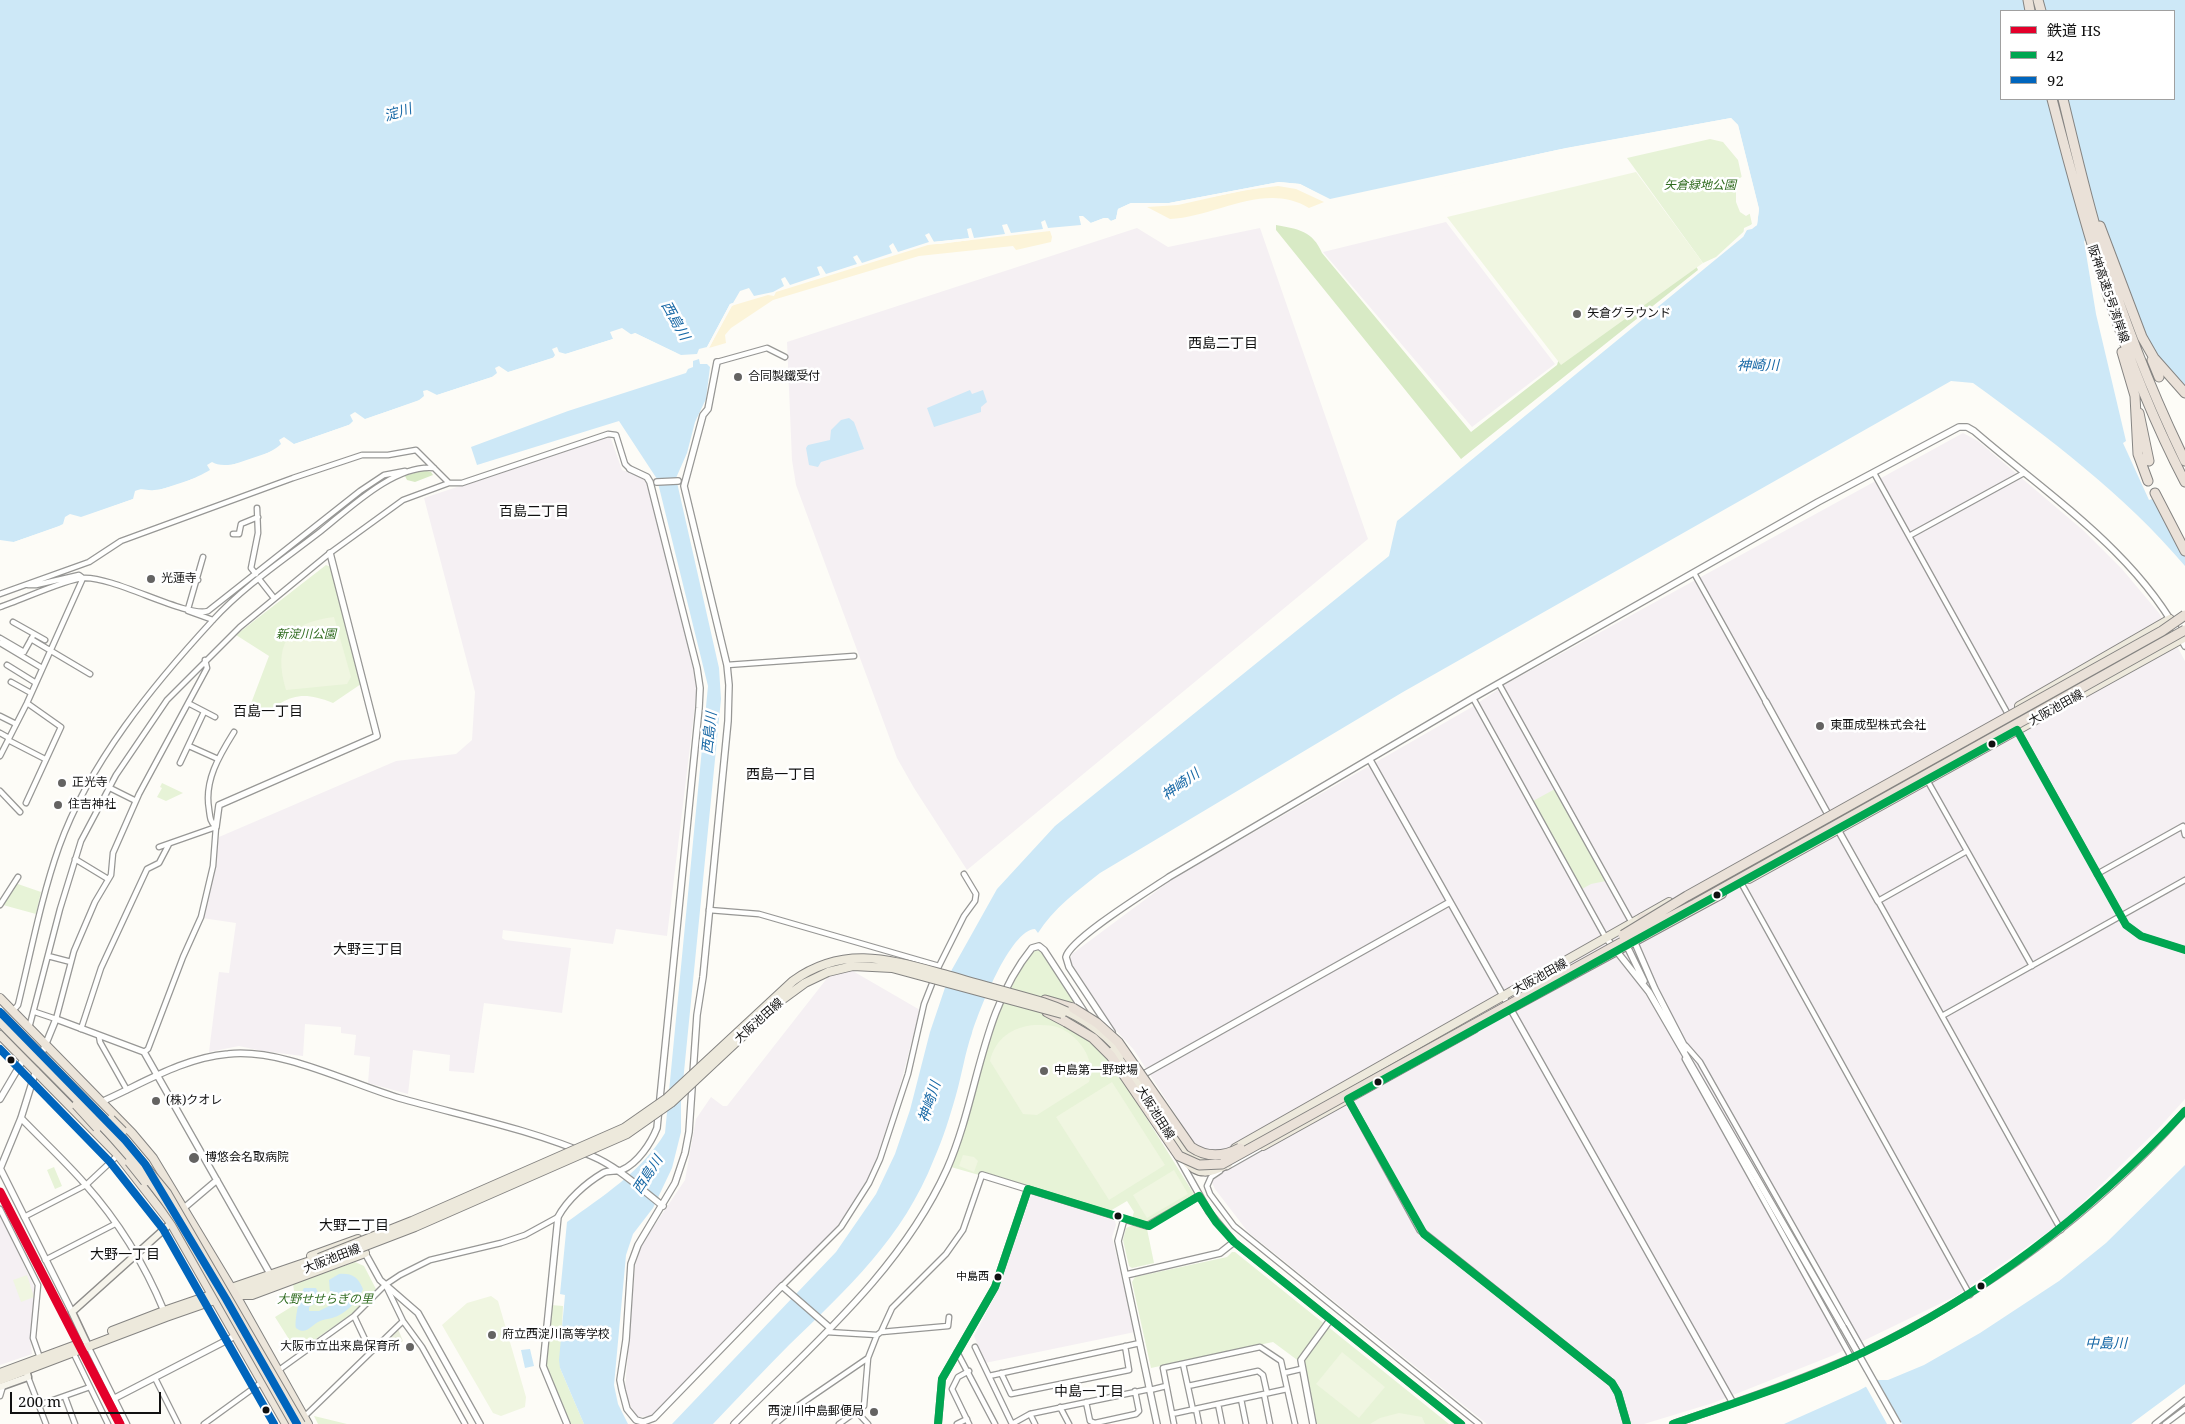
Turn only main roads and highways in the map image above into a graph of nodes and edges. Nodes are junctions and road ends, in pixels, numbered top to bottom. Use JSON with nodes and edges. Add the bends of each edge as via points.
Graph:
{"nodes":[{"id":1,"x":2052,"y":100,"type":"edge"},
{"id":2,"x":2063,"y":100,"type":"edge"},
{"id":3,"x":2088,"y":199,"type":"junction"},
{"id":4,"x":2117,"y":324,"type":"junction"},
{"id":5,"x":2142,"y":337,"type":"junction"},
{"id":6,"x":2158,"y":378,"type":"dead end"},
{"id":7,"x":2185,"y":393,"type":"edge"},
{"id":8,"x":2136,"y":404,"type":"junction"},
{"id":9,"x":2185,"y":460,"type":"edge"},
{"id":10,"x":2149,"y":462,"type":"dead end"},
{"id":11,"x":2148,"y":481,"type":"dead end"},
{"id":12,"x":2185,"y":482,"type":"edge"},
{"id":13,"x":2155,"y":493,"type":"dead end"},
{"id":14,"x":2185,"y":551,"type":"edge"},
{"id":15,"x":2185,"y":615,"type":"edge"},
{"id":16,"x":2170,"y":619,"type":"road end"},
{"id":17,"x":2184,"y":639,"type":"edge"},
{"id":18,"x":2054,"y":704,"type":"junction"},
{"id":19,"x":1870,"y":798,"type":"junction"},
{"id":20,"x":1835,"y":826,"type":"junction"},
{"id":21,"x":1642,"y":918,"type":"junction"},
{"id":22,"x":0,"y":998,"type":"edge"},
{"id":23,"x":1020,"y":998,"type":"junction"},
{"id":24,"x":0,"y":1012,"type":"edge"},
{"id":25,"x":4,"y":1023,"type":"edge"},
{"id":26,"x":0,"y":1035,"type":"edge"},
{"id":27,"x":1157,"y":1112,"type":"junction"},
{"id":28,"x":172,"y":1186,"type":"junction"},
{"id":29,"x":171,"y":1223,"type":"junction"},
{"id":30,"x":320,"y":1261,"type":"junction"},
{"id":31,"x":245,"y":1284,"type":"junction"},
{"id":32,"x":234,"y":1292,"type":"junction"},
{"id":33,"x":213,"y":1297,"type":"junction"},
{"id":34,"x":87,"y":1344,"type":"junction"},
{"id":35,"x":26,"y":1370,"type":"junction"},
{"id":36,"x":0,"y":1373,"type":"edge"},
{"id":37,"x":1,"y":1385,"type":"edge"},
{"id":38,"x":303,"y":1422,"type":"edge"},
{"id":39,"x":286,"y":1424,"type":"edge"},
{"id":40,"x":294,"y":1424,"type":"edge"}],
"edges":[{"from":1,"to":4,"type":"highway","name":"阪神高速5号湾岸線","via":[[2082,218]]},
{"from":2,"to":3,"type":"highway","name":"阪神高速5号湾岸線"},
{"from":3,"to":5,"type":"highway"},
{"from":3,"to":9,"type":"highway","name":"阪神高速5号湾岸線","via":[[2127,326]]},
{"from":4,"to":8,"type":"highway"},
{"from":4,"to":12,"type":"highway","name":"阪神高速5号湾岸線","via":[[2160,431]]},
{"from":5,"to":6,"type":"highway"},
{"from":5,"to":7,"type":"highway","via":[[2154,358]]},
{"from":8,"to":10,"type":"highway"},
{"from":8,"to":11,"type":"highway","via":[[2137,446]]},
{"from":13,"to":14,"type":"highway"},
{"from":15,"to":19,"type":"highway","bridge":true},
{"from":16,"to":21,"type":"main road","name":"大阪池田線"},
{"from":17,"to":18,"type":"highway","bridge":true},
{"from":17,"to":20,"type":"main road","name":"大阪池田線"},
{"from":18,"to":19,"type":"highway","bridge":true,"via":[[2001,728]]},
{"from":18,"to":23,"type":"highway","bridge":true,"via":[[1222,1164],[1200,1165],[1179,1156],[1116,1062],[1100,1044]]},
{"from":19,"to":20,"type":"highway"},
{"from":19,"to":21,"type":"highway","bridge":true,"via":[[1682,905]]},
{"from":19,"to":23,"type":"highway","bridge":true,"via":[[1687,896],[1605,946],[1227,1154],[1204,1154],[1187,1143],[1130,1057],[1097,1023],[1066,1005]]},
{"from":20,"to":27,"type":"main road","name":"大阪池田線","via":[[1635,943],[1218,1169],[1201,1172],[1193,1168]]},
{"from":21,"to":27,"type":"main road","name":"大阪池田線","via":[[1218,1158],[1206,1161],[1188,1155]]},
{"from":22,"to":28,"type":"highway","via":[[143,1145]]},
{"from":23,"to":27,"type":"main road","name":"大阪池田線","bridge":true,"via":[[1060,1013],[1095,1033],[1118,1057]]},
{"from":23,"to":30,"type":"main road","name":"大阪池田線","bridge":true,"via":[[892,968],[862,966],[828,972],[804,983],[779,1002],[671,1103],[627,1134],[415,1227]]},
{"from":24,"to":25,"type":"highway","bridge":true},
{"from":25,"to":28,"type":"highway","bridge":true,"via":[[30,1039],[123,1130]]},
{"from":25,"to":29,"type":"highway","bridge":true,"via":[[27,1056],[147,1183]]},
{"from":25,"to":38,"type":"highway","bridge":true,"via":[[122,1138],[167,1193]]},
{"from":25,"to":40,"type":"highway","bridge":true,"via":[[140,1166],[158,1190],[179,1221]]},
{"from":26,"to":29,"type":"highway","via":[[118,1155]]},
{"from":28,"to":32,"type":"highway"},
{"from":29,"to":33,"type":"highway"},
{"from":29,"to":34,"type":"main road","via":[[72,1312]]},
{"from":30,"to":31,"type":"main road","name":"大阪池田線"},
{"from":30,"to":32,"type":"main road","name":"大阪池田線"},
{"from":31,"to":32,"type":"main road","name":"大阪池田線"},
{"from":31,"to":32,"type":"main road","via":[[358,1239],[365,1253],[252,1295]]},
{"from":32,"to":33,"type":"main road","name":"大阪池田線"},
{"from":32,"to":38,"type":"highway"},
{"from":33,"to":34,"type":"main road","name":"大阪池田線"},
{"from":33,"to":34,"type":"main road","name":"大阪池田線","via":[[164,1311]]},
{"from":33,"to":39,"type":"highway"},
{"from":34,"to":35,"type":"main road","name":"大阪池田線"},
{"from":34,"to":35,"type":"main road","name":"大阪池田線","via":[[40,1358]]},
{"from":35,"to":36,"type":"main road","name":"大阪池田線"},
{"from":35,"to":37,"type":"main road","name":"大阪池田線"}]}
